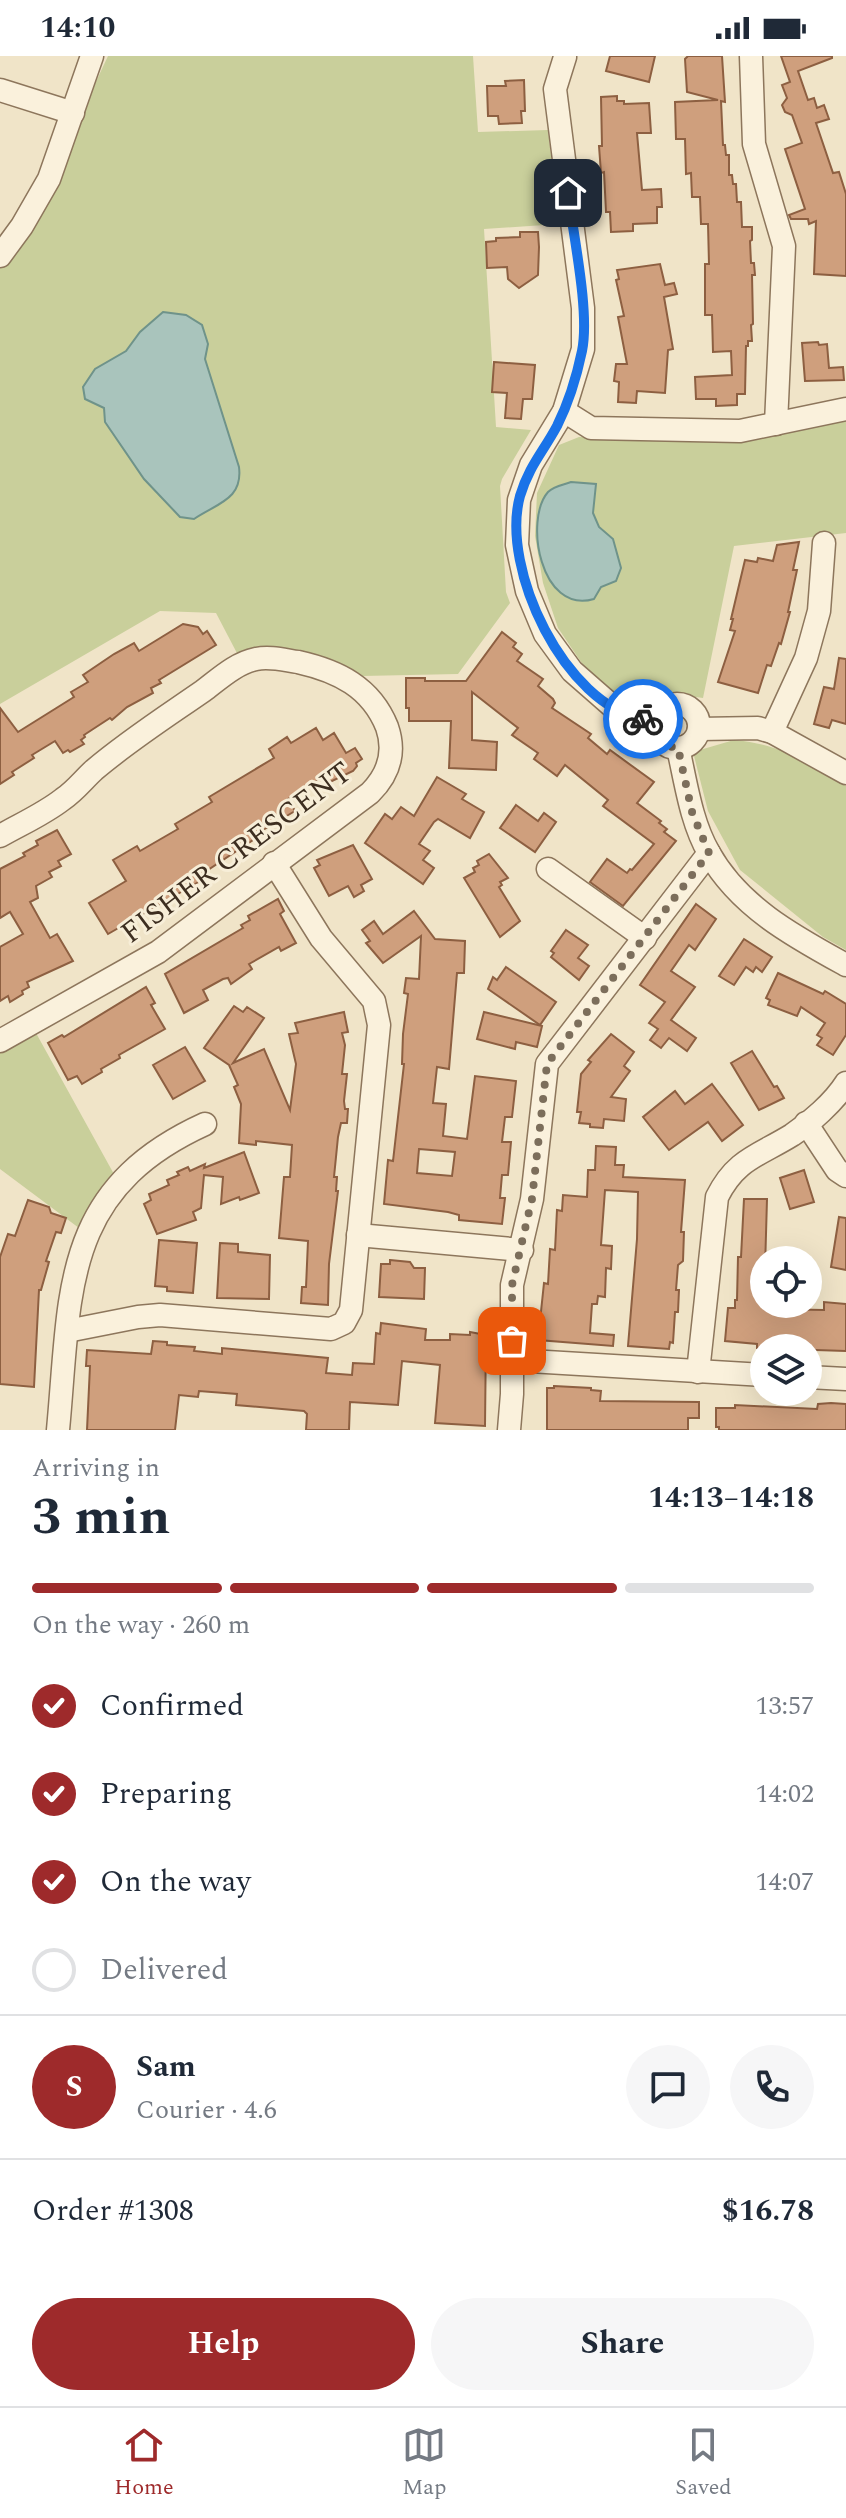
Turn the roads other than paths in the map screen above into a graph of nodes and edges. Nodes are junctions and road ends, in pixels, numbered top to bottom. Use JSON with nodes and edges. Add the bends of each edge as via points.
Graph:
{"nodes":[{"id":1,"x":92,"y":56,"type":"edge"},
{"id":2,"x":564,"y":56,"type":"edge"},
{"id":3,"x":575,"y":56,"type":"edge"},
{"id":4,"x":751,"y":56,"type":"edge"},
{"id":5,"x":0,"y":90,"type":"edge"},
{"id":6,"x":73,"y":113,"type":"junction"},
{"id":7,"x":0,"y":256,"type":"edge"},
{"id":8,"x":846,"y":409,"type":"edge"},
{"id":9,"x":564,"y":411,"type":"junction"},
{"id":10,"x":776,"y":424,"type":"junction"},
{"id":11,"x":824,"y":543,"type":"dead end"},
{"id":12,"x":656,"y":721,"type":"junction"},
{"id":13,"x":699,"y":729,"type":"junction"},
{"id":14,"x":772,"y":732,"type":"junction"},
{"id":15,"x":678,"y":748,"type":"junction"},
{"id":16,"x":846,"y":773,"type":"edge"},
{"id":17,"x":0,"y":836,"type":"edge"},
{"id":18,"x":709,"y":853,"type":"junction"},
{"id":19,"x":274,"y":863,"type":"junction"},
{"id":20,"x":548,"y":869,"type":"dead end"},
{"id":21,"x":645,"y":938,"type":"junction"},
{"id":22,"x":846,"y":965,"type":"edge"},
{"id":23,"x":0,"y":1041,"type":"edge"},
{"id":24,"x":846,"y":1083,"type":"edge"},
{"id":25,"x":806,"y":1123,"type":"junction"},
{"id":26,"x":205,"y":1124,"type":"dead end"},
{"id":27,"x":846,"y":1176,"type":"edge"},
{"id":28,"x":358,"y":1235,"type":"junction"},
{"id":29,"x":522,"y":1250,"type":"junction"},
{"id":30,"x":67,"y":1331,"type":"junction"},
{"id":31,"x":513,"y":1360,"type":"junction"},
{"id":32,"x":698,"y":1372,"type":"junction"},
{"id":33,"x":750,"y":1374,"type":"edge"},
{"id":34,"x":822,"y":1378,"type":"edge"},
{"id":35,"x":846,"y":1379,"type":"edge"},
{"id":36,"x":58,"y":1430,"type":"edge"},
{"id":37,"x":509,"y":1430,"type":"edge"}],
"edges":[{"from":1,"to":6,"type":"street"},
{"from":2,"to":3,"type":"street"},
{"from":2,"to":9,"type":"street","via":[[555,89],[583,308],[583,349]]},
{"from":4,"to":10,"type":"street","via":[[754,144],[784,246]]},
{"from":5,"to":6,"type":"street"},
{"from":6,"to":7,"type":"street","via":[[49,179]]},
{"from":8,"to":10,"type":"street"},
{"from":9,"to":10,"type":"street","via":[[591,428],[740,431]]},
{"from":9,"to":12,"type":"street","via":[[531,465],[519,500],[517,545],[527,591],[545,634],[572,671],[620,713]]},
{"from":11,"to":14,"type":"street","via":[[806,658]]},
{"from":12,"to":13,"type":"street","via":[[670,705],[685,705],[696,714]]},
{"from":12,"to":15,"type":"street","via":[[660,740]]},
{"from":13,"to":14,"type":"street"},
{"from":13,"to":15,"type":"street","via":[[689,744]]},
{"from":14,"to":16,"type":"street"},
{"from":15,"to":18,"type":"street","via":[[692,812]]},
{"from":17,"to":19,"type":"street","name":"FISHER CRESCENT","via":[[63,799],[95,769],[238,666],[278,658],[329,670],[364,692],[380,710],[390,735],[391,759],[384,779],[370,793]]},
{"from":18,"to":21,"type":"street"},
{"from":18,"to":22,"type":"street","via":[[764,915]]},
{"from":19,"to":23,"type":"street","name":"FISHER CRESCENT","via":[[158,952]]},
{"from":19,"to":28,"type":"street","via":[[321,938],[374,1001],[379,1025]]},
{"from":20,"to":21,"type":"street"},
{"from":21,"to":29,"type":"street","via":[[547,1064]]},
{"from":24,"to":25,"type":"street"},
{"from":25,"to":27,"type":"street"},
{"from":25,"to":32,"type":"street","via":[[740,1165],[717,1197]]},
{"from":26,"to":30,"type":"street","via":[[138,1163],[94,1216],[72,1279]]},
{"from":28,"to":29,"type":"street"},
{"from":28,"to":30,"type":"street","via":[[351,1310],[344,1323],[331,1329],[160,1315]]},
{"from":29,"to":31,"type":"street","via":[[512,1285]]},
{"from":30,"to":36,"type":"street"},
{"from":31,"to":32,"type":"street"},
{"from":31,"to":37,"type":"street"},
{"from":32,"to":33,"type":"street"},
{"from":34,"to":35,"type":"street"}]}
